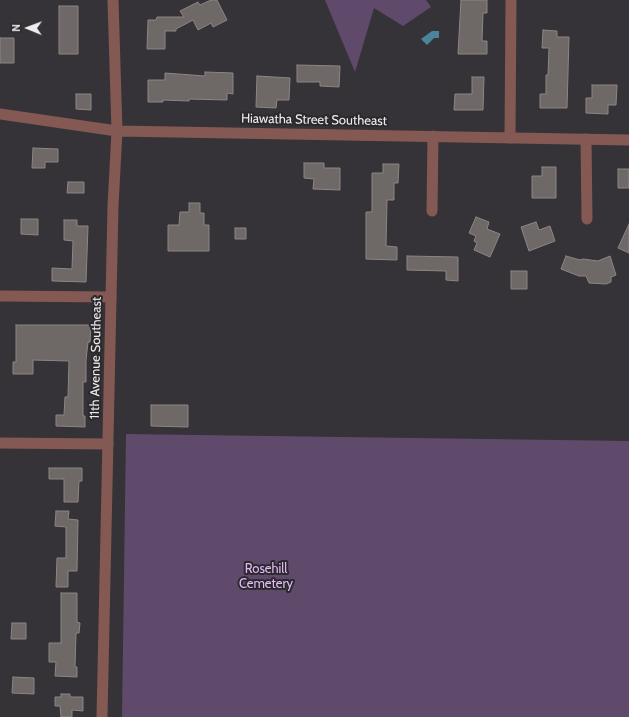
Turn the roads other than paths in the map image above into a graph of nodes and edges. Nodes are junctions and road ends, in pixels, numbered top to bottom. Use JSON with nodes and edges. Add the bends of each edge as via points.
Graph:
{"nodes":[{"id":1,"x":113,"y":0,"type":"edge"},
{"id":2,"x":511,"y":0,"type":"edge"},
{"id":3,"x":0,"y":114,"type":"edge"},
{"id":4,"x":118,"y":132,"type":"junction"},
{"id":5,"x":433,"y":136,"type":"junction"},
{"id":6,"x":510,"y":138,"type":"junction"},
{"id":7,"x":586,"y":139,"type":"junction"},
{"id":8,"x":629,"y":140,"type":"edge"},
{"id":9,"x":432,"y":211,"type":"dead end"},
{"id":10,"x":587,"y":219,"type":"dead end"},
{"id":11,"x":0,"y":296,"type":"edge"},
{"id":12,"x":111,"y":297,"type":"junction"},
{"id":13,"x":0,"y":443,"type":"edge"},
{"id":14,"x":108,"y":444,"type":"junction"},
{"id":15,"x":102,"y":717,"type":"edge"}],
"edges":[{"from":1,"to":4,"type":"street","name":"11th Avenue Southeast"},
{"from":2,"to":6,"type":"street"},
{"from":3,"to":4,"type":"street","name":"Hiawatha Street Southeast"},
{"from":4,"to":5,"type":"street","name":"Hiawatha Street Southeast"},
{"from":4,"to":12,"type":"street","name":"11th Avenue Southeast"},
{"from":5,"to":6,"type":"street","name":"Hiawatha Street Southeast"},
{"from":5,"to":9,"type":"street"},
{"from":6,"to":7,"type":"street","name":"Hiawatha Street Southeast"},
{"from":7,"to":8,"type":"street","name":"Hiawatha Street Southeast"},
{"from":7,"to":10,"type":"street"},
{"from":11,"to":12,"type":"street"},
{"from":12,"to":14,"type":"street","name":"11th Avenue Southeast"},
{"from":13,"to":14,"type":"street"},
{"from":14,"to":15,"type":"street","name":"11th Avenue Southeast"}]}
